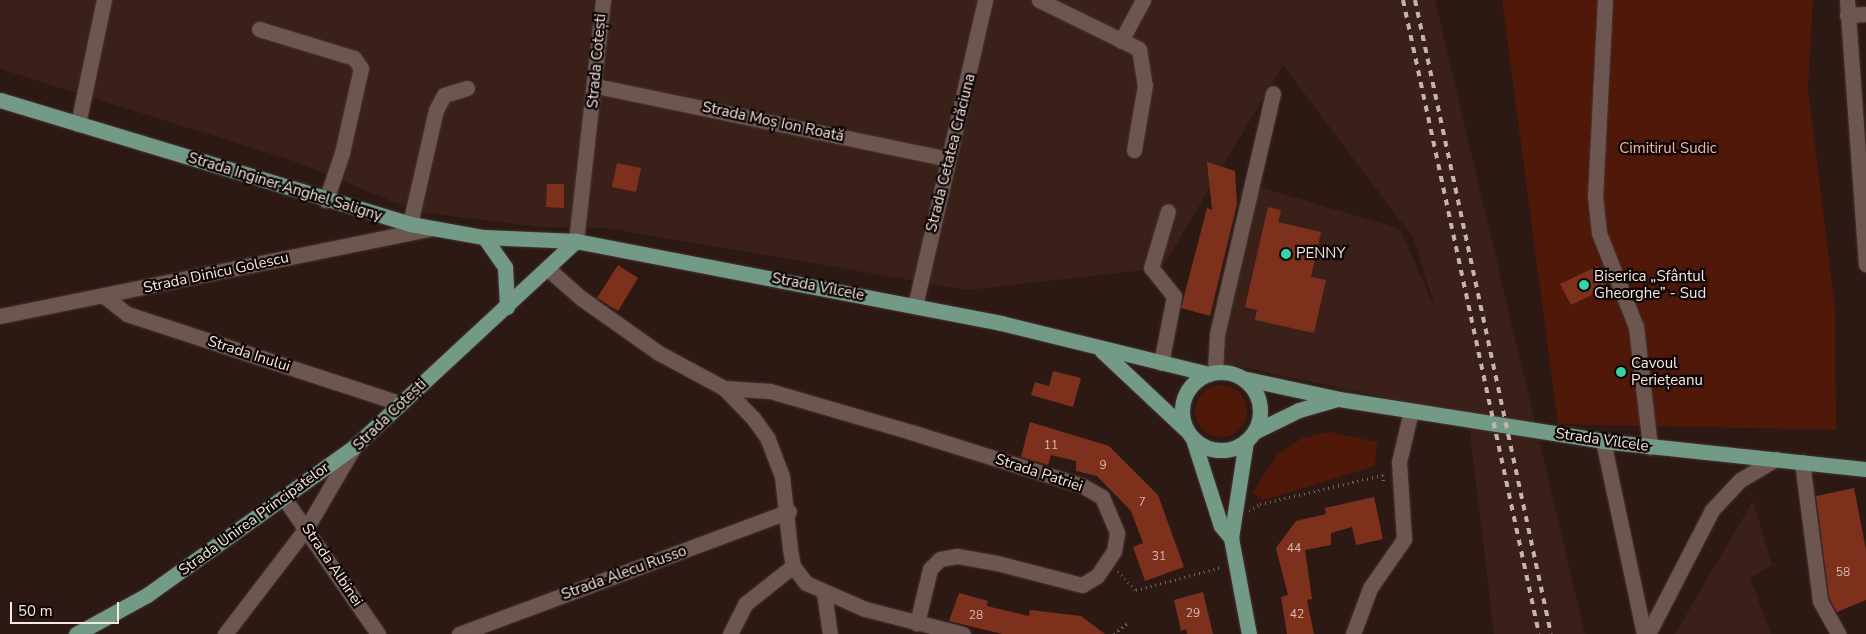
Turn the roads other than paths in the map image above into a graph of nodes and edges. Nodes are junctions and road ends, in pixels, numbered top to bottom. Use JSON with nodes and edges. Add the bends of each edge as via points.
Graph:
{"nodes":[{"id":1,"x":104,"y":0,"type":"edge"},
{"id":2,"x":603,"y":0,"type":"edge"},
{"id":3,"x":985,"y":0,"type":"edge"},
{"id":4,"x":1039,"y":0,"type":"edge"},
{"id":5,"x":1143,"y":0,"type":"edge"},
{"id":6,"x":1605,"y":0,"type":"edge"},
{"id":7,"x":1847,"y":8,"type":"edge"},
{"id":8,"x":1866,"y":14,"type":"edge"},
{"id":9,"x":259,"y":29,"type":"dead end"},
{"id":10,"x":1120,"y":41,"type":"junction"},
{"id":11,"x":596,"y":86,"type":"junction"},
{"id":12,"x":466,"y":88,"type":"dead end"},
{"id":13,"x":1273,"y":94,"type":"dead end"},
{"id":14,"x":0,"y":100,"type":"edge"},
{"id":15,"x":78,"y":124,"type":"junction"},
{"id":16,"x":1134,"y":150,"type":"dead end"},
{"id":17,"x":949,"y":159,"type":"junction"},
{"id":18,"x":326,"y":200,"type":"junction"},
{"id":19,"x":1168,"y":211,"type":"dead end"},
{"id":20,"x":410,"y":224,"type":"junction"},
{"id":21,"x":431,"y":228,"type":"junction"},
{"id":22,"x":484,"y":236,"type":"junction"},
{"id":23,"x":576,"y":241,"type":"junction"},
{"id":24,"x":1866,"y":264,"type":"edge"},
{"id":25,"x":547,"y":268,"type":"junction"},
{"id":26,"x":104,"y":296,"type":"junction"},
{"id":27,"x":915,"y":306,"type":"junction"},
{"id":28,"x":507,"y":308,"type":"junction"},
{"id":29,"x":0,"y":316,"type":"edge"},
{"id":30,"x":1098,"y":348,"type":"junction"},
{"id":31,"x":1161,"y":363,"type":"junction"},
{"id":32,"x":1212,"y":373,"type":"junction"},
{"id":33,"x":1242,"y":378,"type":"junction"},
{"id":34,"x":724,"y":388,"type":"junction"},
{"id":35,"x":1339,"y":399,"type":"junction"},
{"id":36,"x":399,"y":403,"type":"junction"},
{"id":37,"x":1411,"y":411,"type":"junction"},
{"id":38,"x":1190,"y":435,"type":"junction"},
{"id":39,"x":1250,"y":437,"type":"junction"},
{"id":40,"x":1604,"y":441,"type":"junction"},
{"id":41,"x":354,"y":447,"type":"junction"},
{"id":42,"x":1650,"y":447,"type":"junction"},
{"id":43,"x":1776,"y":459,"type":"junction"},
{"id":44,"x":1802,"y":462,"type":"junction"},
{"id":45,"x":1866,"y":469,"type":"edge"},
{"id":46,"x":284,"y":498,"type":"junction"},
{"id":47,"x":789,"y":511,"type":"junction"},
{"id":48,"x":307,"y":527,"type":"junction"},
{"id":49,"x":1231,"y":538,"type":"junction"},
{"id":50,"x":794,"y":566,"type":"junction"},
{"id":51,"x":824,"y":594,"type":"junction"},
{"id":52,"x":917,"y":623,"type":"junction"},
{"id":53,"x":76,"y":634,"type":"edge"},
{"id":54,"x":225,"y":634,"type":"edge"},
{"id":55,"x":378,"y":634,"type":"edge"},
{"id":56,"x":459,"y":634,"type":"edge"},
{"id":57,"x":730,"y":634,"type":"edge"},
{"id":58,"x":830,"y":634,"type":"edge"},
{"id":59,"x":962,"y":634,"type":"edge"},
{"id":60,"x":1249,"y":634,"type":"edge"},
{"id":61,"x":1353,"y":634,"type":"edge"},
{"id":62,"x":1646,"y":634,"type":"edge"},
{"id":63,"x":1838,"y":634,"type":"edge"}],
"edges":[{"from":1,"to":15,"type":"street"},
{"from":2,"to":11,"type":"street","name":"Strada Cotești"},
{"from":3,"to":17,"type":"street","name":"Strada Cetatea Crăciuna"},
{"from":4,"to":10,"type":"street"},
{"from":5,"to":10,"type":"street"},
{"from":6,"to":42,"type":"street","via":[[1596,195],[1599,233],[1636,327]]},
{"from":7,"to":8,"type":"street"},
{"from":7,"to":24,"type":"street"},
{"from":9,"to":18,"type":"street","via":[[354,58],[361,68],[342,153]]},
{"from":10,"to":16,"type":"street","via":[[1139,49],[1145,67]]},
{"from":11,"to":17,"type":"street","name":"Strada Moș Ion Roată"},
{"from":11,"to":23,"type":"street","name":"Strada Cotești"},
{"from":12,"to":20,"type":"street","via":[[444,95],[436,110]]},
{"from":13,"to":32,"type":"street","via":[[1217,334]]},
{"from":14,"to":15,"type":"main road","name":"Strada Inginer Anghel Saligny"},
{"from":15,"to":18,"type":"main road","name":"Strada Inginer Anghel Saligny"},
{"from":17,"to":27,"type":"street","name":"Strada Cetatea Crăciuna"},
{"from":18,"to":20,"type":"main road","name":"Strada Inginer Anghel Saligny"},
{"from":19,"to":31,"type":"street","via":[[1151,268],[1174,296]]},
{"from":20,"to":21,"type":"main road","name":"Strada Inginer Anghel Saligny"},
{"from":21,"to":22,"type":"main road","name":"Strada Inginer Anghel Saligny"},
{"from":21,"to":26,"type":"street","name":"Strada Dinicu Golescu"},
{"from":22,"to":23,"type":"main road","name":"Strada Inginer Anghel Saligny"},
{"from":22,"to":28,"type":"main road","via":[[505,267]]},
{"from":23,"to":25,"type":"main road"},
{"from":23,"to":27,"type":"main road","name":"Strada Vîlcele"},
{"from":25,"to":28,"type":"main road","name":"Strada Cotești"},
{"from":25,"to":34,"type":"street","via":[[581,298],[651,347]]},
{"from":26,"to":29,"type":"street","name":"Strada Dinicu Golescu"},
{"from":26,"to":36,"type":"street","name":"Strada Inului","via":[[127,314]]},
{"from":27,"to":30,"type":"main road","name":"Strada Vîlcele"},
{"from":28,"to":36,"type":"main road","name":"Strada Cotești"},
{"from":30,"to":31,"type":"main road","name":"Strada Vîlcele"},
{"from":30,"to":38,"type":"main road"},
{"from":31,"to":32,"type":"main road","name":"Strada Vîlcele"},
{"from":32,"to":33,"type":"main road"},
{"from":32,"to":38,"type":"main road","via":[[1184,397]]},
{"from":33,"to":35,"type":"main road","name":"Strada Vîlcele"},
{"from":33,"to":39,"type":"main road","via":[[1259,403]]},
{"from":34,"to":47,"type":"street","via":[[767,437]]},
{"from":34,"to":52,"type":"street","name":"Strada Patriei","via":[[770,391],[1083,486],[1102,497],[1112,514],[1117,533],[1109,561],[1082,585],[997,563],[957,556],[940,559],[930,570]]},
{"from":35,"to":37,"type":"main road","name":"Strada Vîlcele"},
{"from":35,"to":39,"type":"main road","name":"Strada Vîlcele","via":[[1299,410]]},
{"from":36,"to":41,"type":"main road","name":"Strada Cotești"},
{"from":37,"to":40,"type":"main road","name":"Strada Vîlcele"},
{"from":37,"to":61,"type":"street","via":[[1399,462],[1404,539],[1370,588]]},
{"from":38,"to":39,"type":"main road","via":[[1213,450]]},
{"from":38,"to":49,"type":"main road","via":[[1221,526]]},
{"from":39,"to":49,"type":"main road","via":[[1236,483],[1236,521]]},
{"from":40,"to":42,"type":"main road","name":"Strada Vîlcele"},
{"from":40,"to":62,"type":"street"},
{"from":41,"to":46,"type":"main road","name":"Strada Unirea Principatelor"},
{"from":41,"to":48,"type":"street","name":"Strada Cotești"},
{"from":42,"to":43,"type":"main road","name":"Strada Vîlcele"},
{"from":43,"to":44,"type":"main road","name":"Strada Vîlcele"},
{"from":43,"to":62,"type":"street","via":[[1740,480],[1712,510]]},
{"from":44,"to":45,"type":"main road","name":"Strada Vîlcele"},
{"from":44,"to":63,"type":"street","via":[[1820,601]]},
{"from":46,"to":48,"type":"street","name":"Strada Albinei"},
{"from":46,"to":53,"type":"main road","name":"Strada Unirea Principatelor","via":[[147,595]]},
{"from":47,"to":50,"type":"street"},
{"from":47,"to":56,"type":"street","name":"Strada Alecu Russo"},
{"from":48,"to":54,"type":"street","name":"Strada Cotești"},
{"from":48,"to":55,"type":"street","name":"Strada Albinei"},
{"from":49,"to":60,"type":"main road"},
{"from":50,"to":51,"type":"street","via":[[806,583]]},
{"from":50,"to":57,"type":"street","via":[[745,604]]},
{"from":51,"to":52,"type":"street"},
{"from":51,"to":58,"type":"street"},
{"from":52,"to":59,"type":"street"}]}
